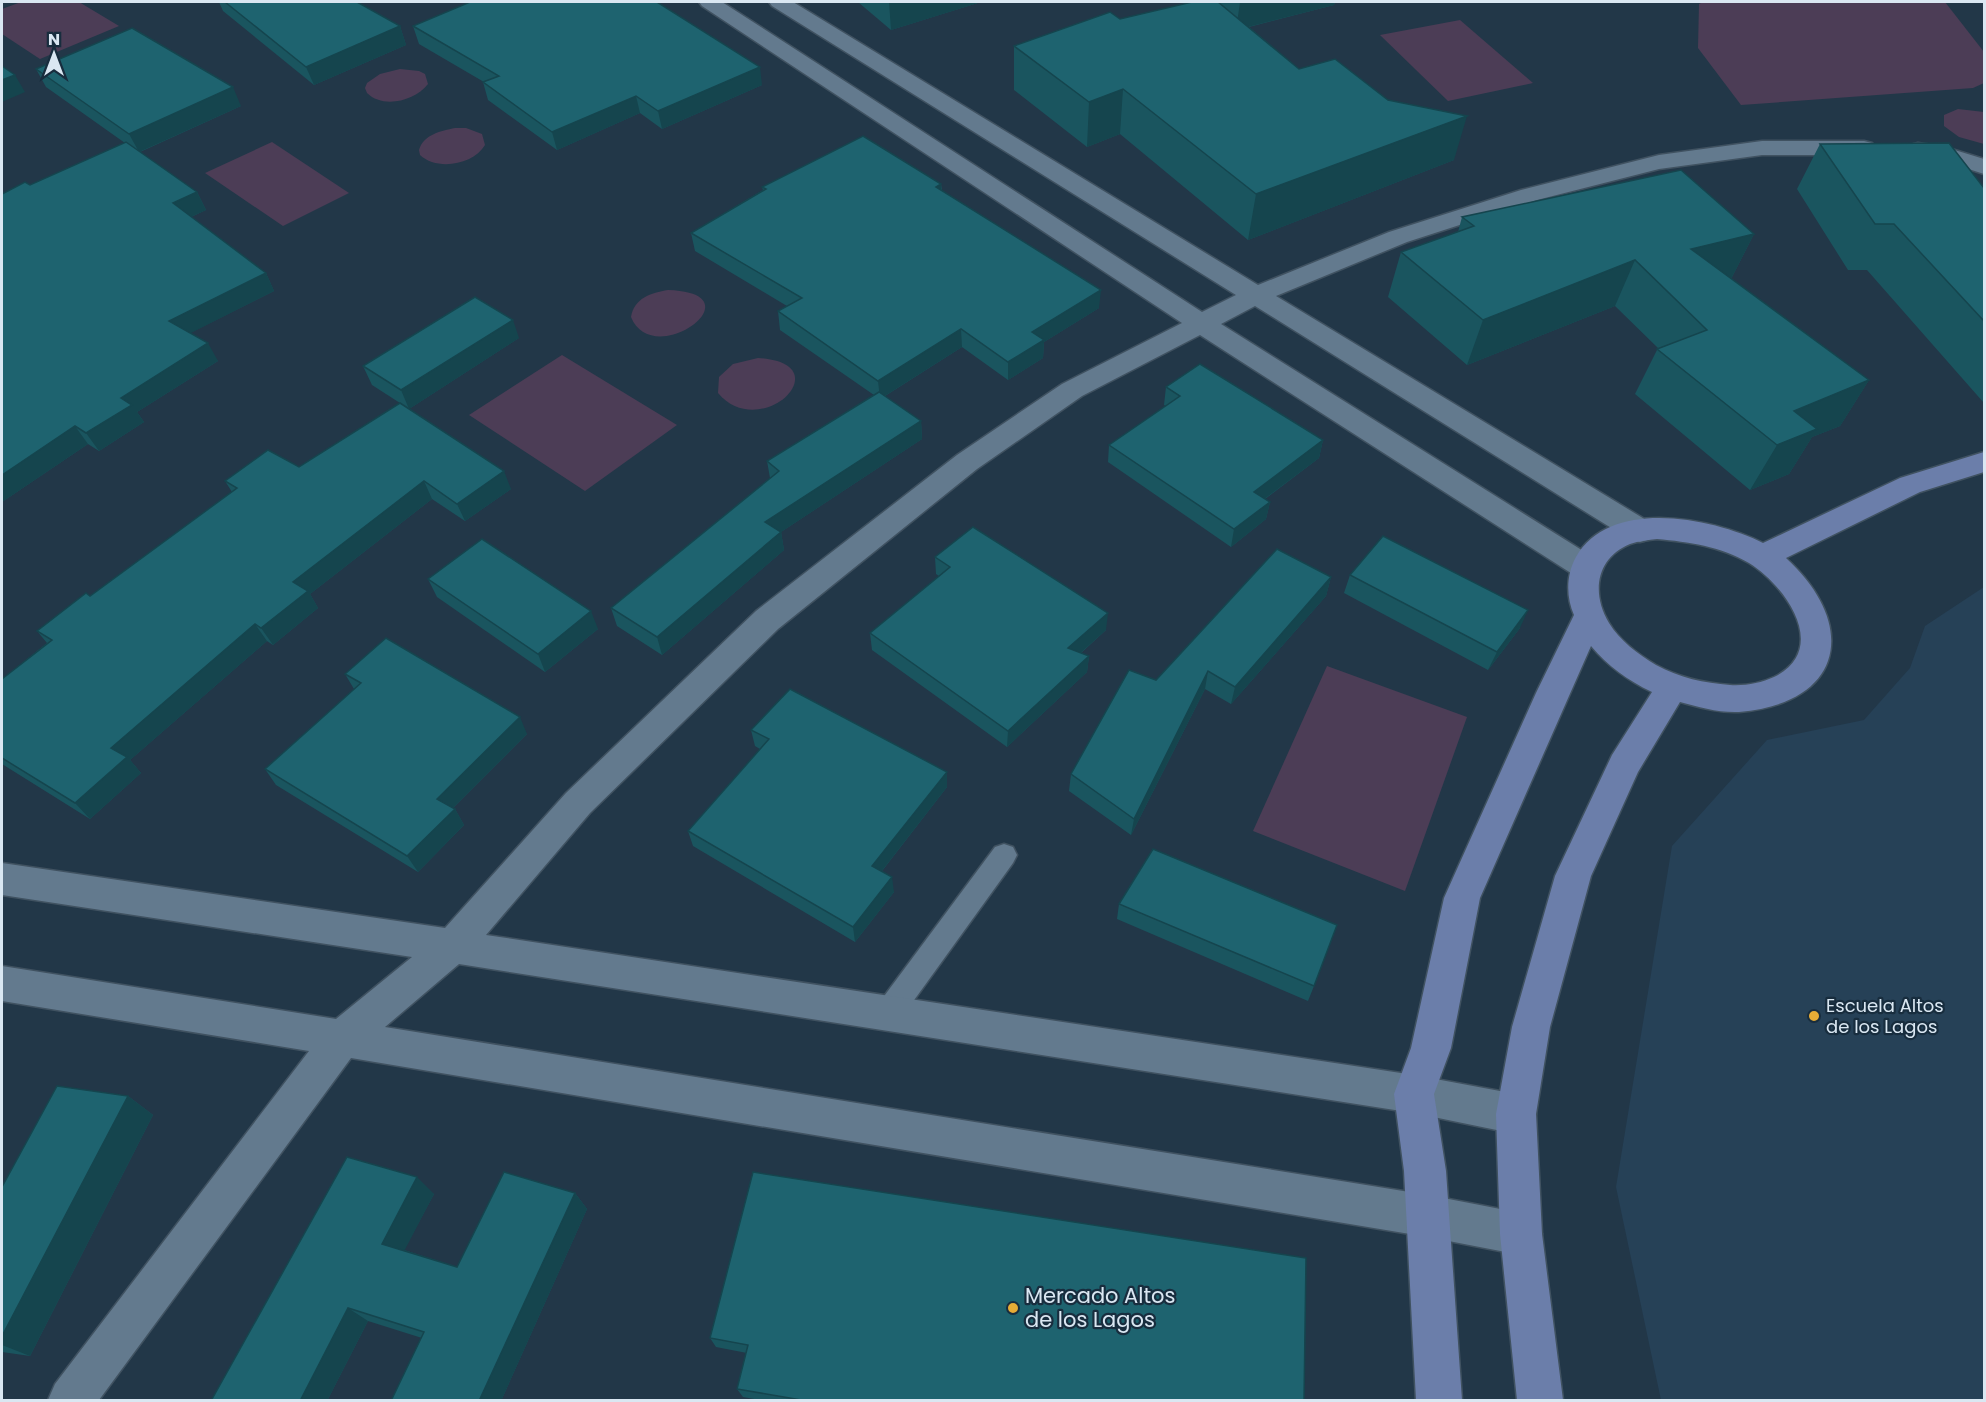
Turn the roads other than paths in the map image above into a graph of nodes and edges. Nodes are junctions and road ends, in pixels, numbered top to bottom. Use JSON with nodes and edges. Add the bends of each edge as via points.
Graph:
{"nodes":[{"id":1,"x":709,"y":2,"type":"edge"},
{"id":2,"x":779,"y":2,"type":"edge"},
{"id":3,"x":891,"y":72,"type":"junction"},
{"id":4,"x":847,"y":92,"type":"junction"},
{"id":5,"x":1984,"y":167,"type":"edge"},
{"id":6,"x":1258,"y":294,"type":"junction"},
{"id":7,"x":1202,"y":324,"type":"junction"},
{"id":8,"x":1984,"y":462,"type":"edge"},
{"id":9,"x":1640,"y":531,"type":"junction"},
{"id":10,"x":1762,"y":557,"type":"junction"},
{"id":11,"x":1585,"y":567,"type":"junction"},
{"id":12,"x":1588,"y":618,"type":"junction"},
{"id":13,"x":1672,"y":687,"type":"junction"},
{"id":14,"x":1004,"y":855,"type":"dead end"},
{"id":15,"x":2,"y":879,"type":"edge"},
{"id":16,"x":452,"y":947,"type":"junction"},
{"id":17,"x":2,"y":983,"type":"edge"},
{"id":18,"x":889,"y":1012,"type":"junction"},
{"id":19,"x":342,"y":1039,"type":"junction"},
{"id":20,"x":1414,"y":1094,"type":"junction"},
{"id":21,"x":1516,"y":1114,"type":"junction"},
{"id":22,"x":1428,"y":1216,"type":"junction"},
{"id":23,"x":1521,"y":1234,"type":"junction"},
{"id":24,"x":71,"y":1401,"type":"edge"},
{"id":25,"x":1439,"y":1401,"type":"edge"},
{"id":26,"x":1540,"y":1401,"type":"edge"}],
"edges":[{"from":1,"to":4,"type":"street"},
{"from":2,"to":3,"type":"street"},
{"from":3,"to":4,"type":"street"},
{"from":3,"to":6,"type":"street"},
{"from":4,"to":7,"type":"street"},
{"from":5,"to":6,"type":"street","via":[[1945,154],[1902,148],[1762,148],[1659,162],[1529,195],[1398,237]]},
{"from":6,"to":7,"type":"street"},
{"from":6,"to":9,"type":"street"},
{"from":7,"to":11,"type":"street"},
{"from":7,"to":16,"type":"street","via":[[1062,396],[967,462],[767,620],[578,802]]},
{"from":8,"to":10,"type":"street","via":[[1910,485]]},
{"from":9,"to":10,"type":"street","via":[[1693,530],[1729,540]]},
{"from":9,"to":11,"type":"street","via":[[1600,547]]},
{"from":10,"to":13,"type":"street","via":[[1792,582],[1811,610],[1818,639],[1810,666],[1788,686],[1755,698],[1715,698]]},
{"from":11,"to":12,"type":"street","via":[[1581,591]]},
{"from":12,"to":13,"type":"street","via":[[1606,645],[1636,670]]},
{"from":12,"to":20,"type":"street","via":[[1462,898],[1431,1048]]},
{"from":13,"to":21,"type":"street","via":[[1624,765],[1573,876],[1531,1027]]},
{"from":14,"to":18,"type":"lane"},
{"from":15,"to":16,"type":"street"},
{"from":16,"to":18,"type":"street"},
{"from":16,"to":19,"type":"street"},
{"from":17,"to":19,"type":"street"},
{"from":18,"to":20,"type":"street"},
{"from":19,"to":22,"type":"street"},
{"from":19,"to":24,"type":"street"},
{"from":20,"to":21,"type":"street"},
{"from":20,"to":22,"type":"street"},
{"from":21,"to":23,"type":"street"},
{"from":22,"to":23,"type":"street"},
{"from":22,"to":25,"type":"street"},
{"from":23,"to":26,"type":"street"}]}
